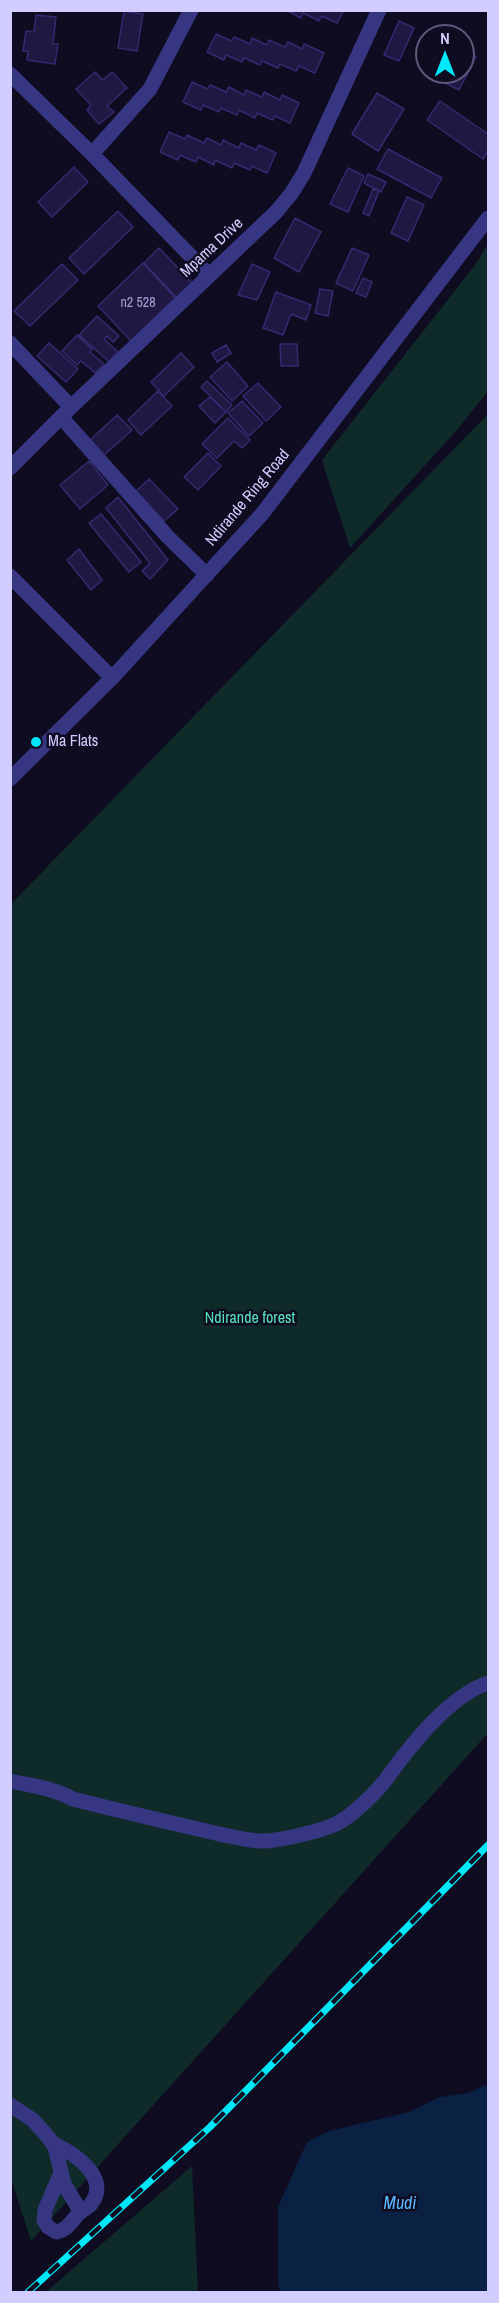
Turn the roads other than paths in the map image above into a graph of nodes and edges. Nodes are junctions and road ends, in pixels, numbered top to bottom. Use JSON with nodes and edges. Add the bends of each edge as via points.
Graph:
{"nodes":[{"id":1,"x":191,"y":10,"type":"edge"},
{"id":2,"x":379,"y":10,"type":"edge"},
{"id":3,"x":10,"y":74,"type":"edge"},
{"id":4,"x":92,"y":154,"type":"junction"},
{"id":5,"x":489,"y":218,"type":"edge"},
{"id":6,"x":209,"y":275,"type":"junction"},
{"id":7,"x":10,"y":343,"type":"edge"},
{"id":8,"x":66,"y":412,"type":"junction"},
{"id":9,"x":10,"y":468,"type":"edge"},
{"id":10,"x":207,"y":575,"type":"junction"},
{"id":11,"x":10,"y":576,"type":"edge"},
{"id":12,"x":112,"y":678,"type":"junction"},
{"id":13,"x":10,"y":779,"type":"edge"},
{"id":14,"x":489,"y":1683,"type":"edge"},
{"id":15,"x":10,"y":1781,"type":"edge"},
{"id":16,"x":10,"y":2105,"type":"edge"},
{"id":17,"x":52,"y":2143,"type":"junction"},
{"id":18,"x":60,"y":2175,"type":"junction"},
{"id":19,"x":81,"y":2212,"type":"junction"}],
"edges":[{"from":1,"to":4,"type":"street","via":[[150,89]]},
{"from":2,"to":6,"type":"street","name":"Mpama Drive","via":[[291,194]]},
{"from":3,"to":4,"type":"street"},
{"from":4,"to":6,"type":"street"},
{"from":5,"to":10,"type":"street","name":"Ndirande Ring Road","via":[[262,514]]},
{"from":6,"to":8,"type":"street","name":"Mpama Drive"},
{"from":7,"to":8,"type":"street"},
{"from":8,"to":9,"type":"street","name":"Mpama Drive"},
{"from":8,"to":10,"type":"street","via":[[168,537]]},
{"from":10,"to":12,"type":"street","name":"Ndirande Ring Road"},
{"from":11,"to":12,"type":"street"},
{"from":12,"to":13,"type":"street","name":"Ndirande Ring Road"},
{"from":14,"to":15,"type":"street","via":[[459,1698],[404,1754],[383,1783],[336,1824],[270,1841],[158,1821],[73,1800],[45,1787]]},
{"from":16,"to":17,"type":"street","via":[[43,2129]]},
{"from":17,"to":18,"type":"street"},
{"from":17,"to":19,"type":"street","via":[[86,2164],[96,2179],[91,2205]]},
{"from":18,"to":19,"type":"street"},
{"from":18,"to":19,"type":"street","via":[[45,2210],[48,2227],[61,2231]]}]}
